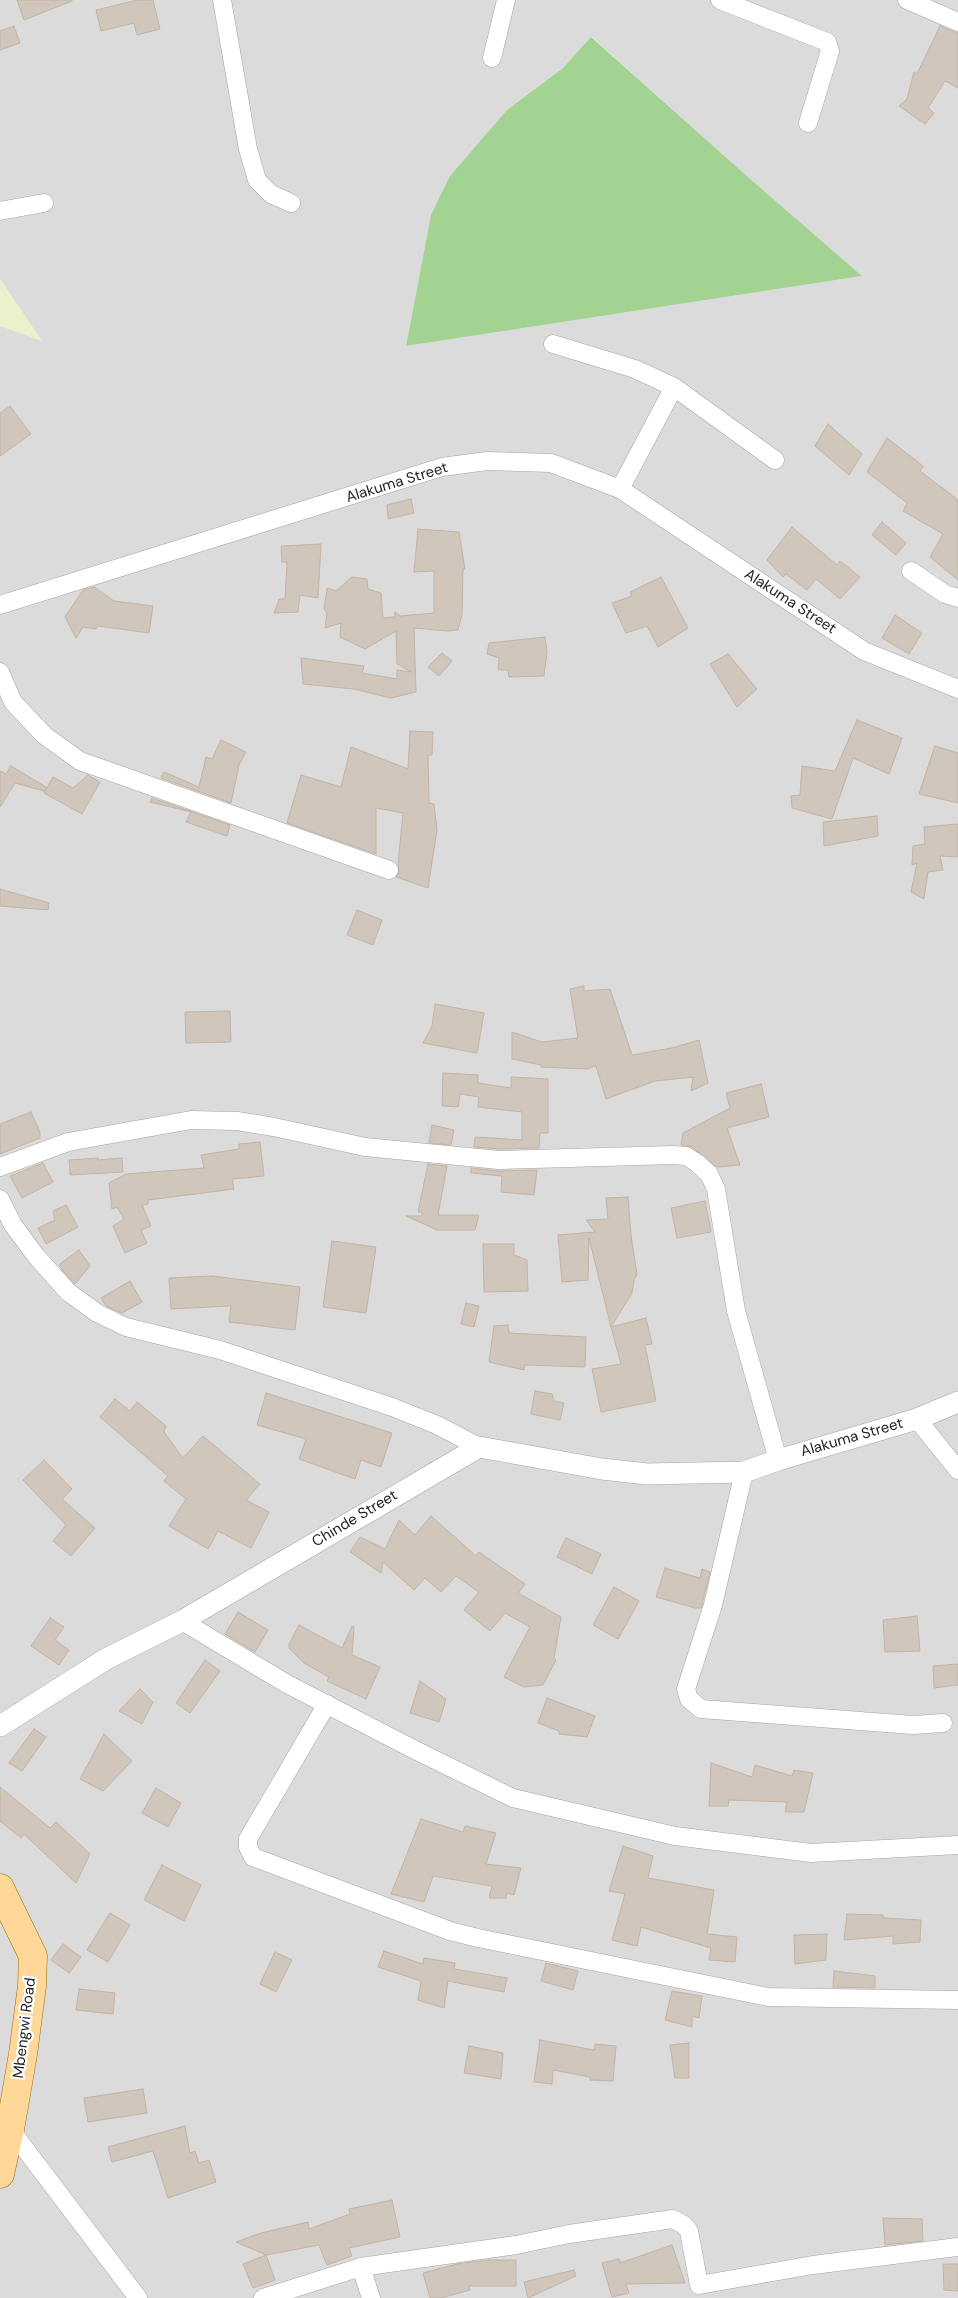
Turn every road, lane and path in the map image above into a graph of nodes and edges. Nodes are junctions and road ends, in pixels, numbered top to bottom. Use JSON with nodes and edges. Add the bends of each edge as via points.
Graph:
{"nodes":[{"id":1,"x":222,"y":0,"type":"edge"},
{"id":2,"x":506,"y":0,"type":"edge"},
{"id":3,"x":720,"y":0,"type":"edge"},
{"id":4,"x":907,"y":0,"type":"edge"},
{"id":5,"x":958,"y":22,"type":"edge"},
{"id":6,"x":492,"y":58,"type":"dead end"},
{"id":7,"x":808,"y":123,"type":"dead end"},
{"id":8,"x":44,"y":203,"type":"dead end"},
{"id":9,"x":291,"y":203,"type":"dead end"},
{"id":10,"x":0,"y":211,"type":"edge"},
{"id":11,"x":553,"y":344,"type":"dead end"},
{"id":12,"x":674,"y":387,"type":"junction"},
{"id":13,"x":775,"y":460,"type":"dead end"},
{"id":14,"x":620,"y":489,"type":"junction"},
{"id":15,"x":911,"y":571,"type":"dead end"},
{"id":16,"x":958,"y":598,"type":"edge"},
{"id":17,"x":0,"y":605,"type":"edge"},
{"id":18,"x":0,"y":672,"type":"edge"},
{"id":19,"x":958,"y":689,"type":"edge"},
{"id":20,"x":389,"y":870,"type":"dead end"},
{"id":21,"x":0,"y":1167,"type":"edge"},
{"id":22,"x":0,"y":1199,"type":"edge"},
{"id":23,"x":958,"y":1402,"type":"edge"},
{"id":24,"x":917,"y":1419,"type":"junction"},
{"id":25,"x":479,"y":1447,"type":"junction"},
{"id":26,"x":778,"y":1460,"type":"junction"},
{"id":27,"x":958,"y":1470,"type":"edge"},
{"id":28,"x":744,"y":1472,"type":"junction"},
{"id":29,"x":182,"y":1621,"type":"junction"},
{"id":30,"x":327,"y":1704,"type":"junction"},
{"id":31,"x":942,"y":1723,"type":"dead end"},
{"id":32,"x":0,"y":1726,"type":"edge"},
{"id":33,"x":958,"y":1845,"type":"edge"},
{"id":34,"x":0,"y":1888,"type":"edge"},
{"id":35,"x":958,"y":2000,"type":"edge"},
{"id":36,"x":10,"y":2129,"type":"junction"},
{"id":37,"x":0,"y":2174,"type":"edge"},
{"id":38,"x":958,"y":2247,"type":"edge"},
{"id":39,"x":361,"y":2266,"type":"junction"},
{"id":40,"x":702,"y":2291,"type":"edge"},
{"id":41,"x":138,"y":2298,"type":"edge"},
{"id":42,"x":263,"y":2298,"type":"edge"},
{"id":43,"x":371,"y":2298,"type":"edge"}],
"edges":[{"from":1,"to":9,"type":"street","via":[[248,149],[257,180],[271,194]]},
{"from":2,"to":6,"type":"street"},
{"from":3,"to":7,"type":"street","via":[[827,42],[830,51]]},
{"from":4,"to":5,"type":"street"},
{"from":8,"to":10,"type":"street"},
{"from":11,"to":12,"type":"street","via":[[635,368]]},
{"from":12,"to":13,"type":"street"},
{"from":12,"to":14,"type":"street"},
{"from":14,"to":17,"type":"street","name":"Alakuma Street","via":[[551,463],[487,461],[442,467]]},
{"from":14,"to":19,"type":"street","name":"Alakuma Street","via":[[864,651]]},
{"from":15,"to":16,"type":"street","via":[[945,594]]},
{"from":18,"to":20,"type":"street","via":[[13,702],[44,736],[80,761]]},
{"from":21,"to":26,"type":"street","via":[[68,1142],[191,1120],[237,1121],[365,1147],[499,1160],[686,1156],[709,1174],[716,1189],[736,1311]]},
{"from":22,"to":25,"type":"street","via":[[12,1225],[36,1256],[68,1292],[97,1314],[126,1327],[220,1350],[392,1407]]},
{"from":23,"to":24,"type":"street","name":"Alakuma Street"},
{"from":24,"to":26,"type":"street","name":"Alakuma Street"},
{"from":24,"to":27,"type":"street"},
{"from":25,"to":28,"type":"street","via":[[647,1474]]},
{"from":25,"to":29,"type":"street","name":"Chinde Street"},
{"from":26,"to":28,"type":"street","name":"Alakuma Street"},
{"from":28,"to":31,"type":"street","via":[[713,1605],[686,1689],[689,1699],[701,1709],[913,1725]]},
{"from":29,"to":30,"type":"street","via":[[287,1684]]},
{"from":29,"to":32,"type":"street","name":"Chinde Street","via":[[106,1659]]},
{"from":30,"to":33,"type":"street","via":[[514,1798],[675,1836],[811,1853]]},
{"from":30,"to":35,"type":"street","via":[[248,1839],[253,1856],[450,1931],[487,1940],[768,1997]]},
{"from":34,"to":36,"type":"main road","name":"Mbengwi Road","via":[[33,1956],[32,1986]]},
{"from":36,"to":37,"type":"main road","name":"Mbengwi Road"},
{"from":36,"to":41,"type":"street"},
{"from":38,"to":40,"type":"street","via":[[813,2266]]},
{"from":39,"to":40,"type":"street","via":[[672,2219],[690,2231]]},
{"from":39,"to":42,"type":"street"},
{"from":39,"to":43,"type":"street"}]}
